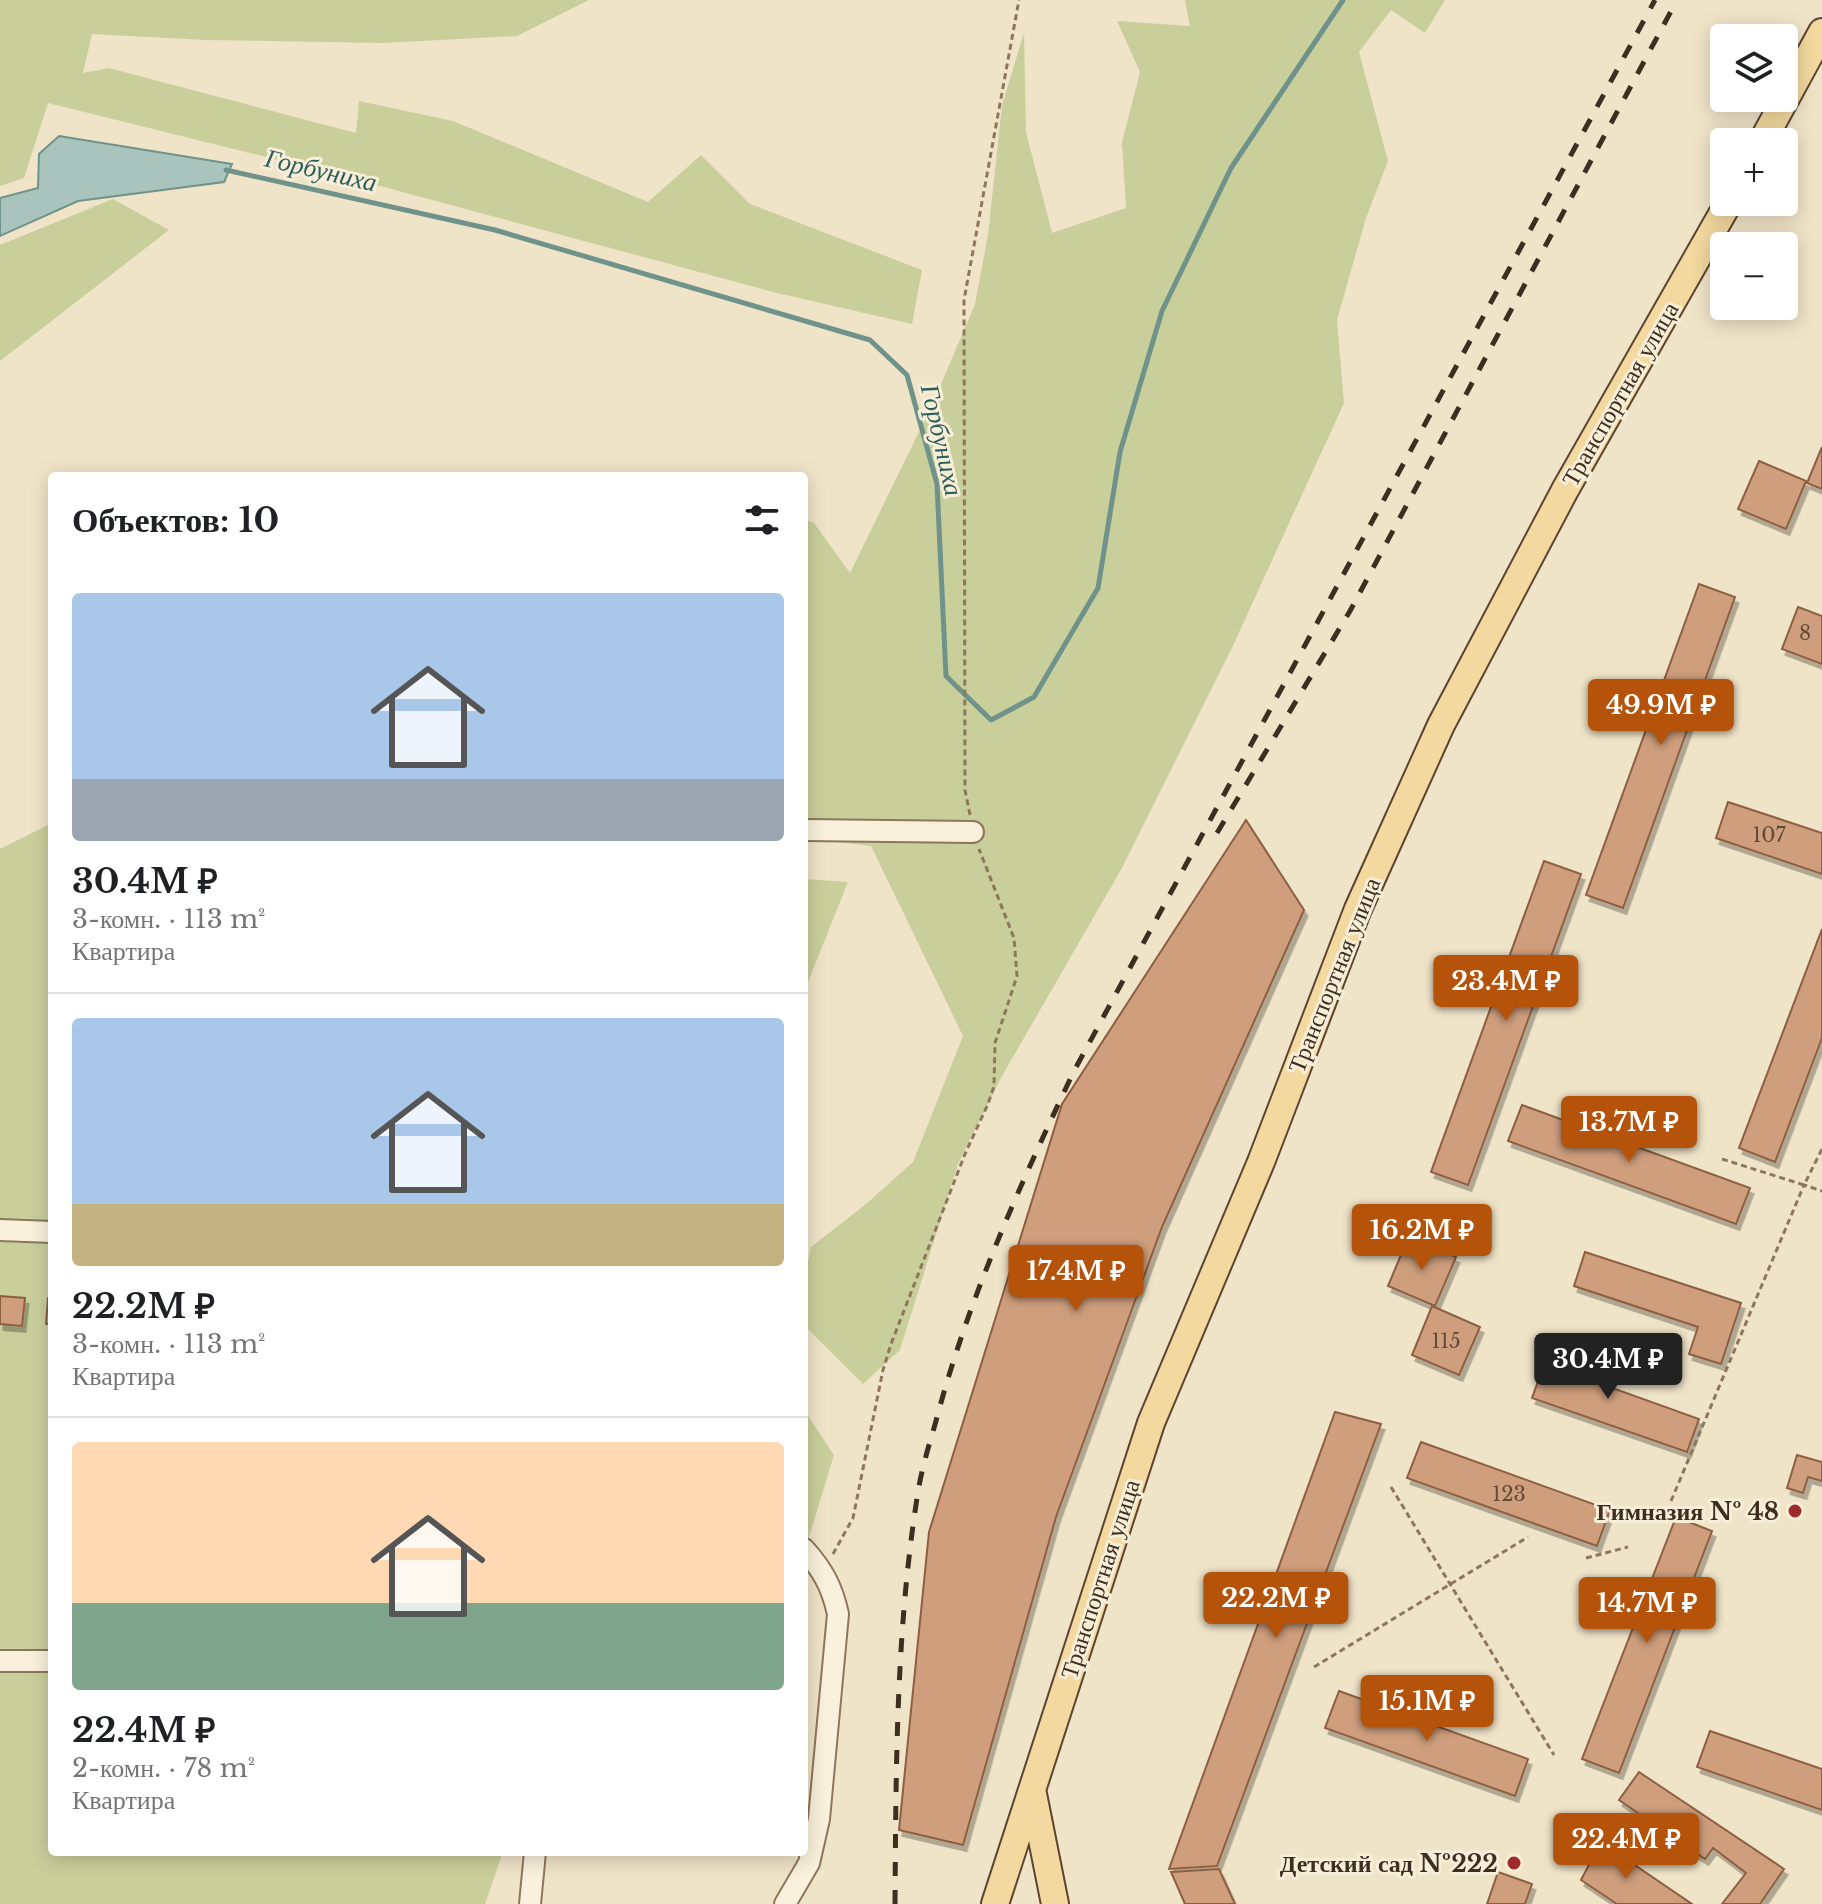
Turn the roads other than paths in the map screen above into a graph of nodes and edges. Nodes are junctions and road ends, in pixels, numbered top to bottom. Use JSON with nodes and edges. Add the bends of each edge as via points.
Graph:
{"nodes":[{"id":1,"x":1822,"y":32,"type":"edge"},
{"id":2,"x":1770,"y":128,"type":"edge"},
{"id":3,"x":1721,"y":216,"type":"edge"},
{"id":4,"x":808,"y":830,"type":"edge"},
{"id":5,"x":973,"y":832,"type":"road end"},
{"id":6,"x":0,"y":1230,"type":"edge"},
{"id":7,"x":48,"y":1232,"type":"edge"},
{"id":8,"x":816,"y":1569,"type":"edge"},
{"id":9,"x":0,"y":1661,"type":"edge"},
{"id":10,"x":48,"y":1661,"type":"edge"},
{"id":11,"x":1032,"y":1789,"type":"junction"},
{"id":12,"x":535,"y":1856,"type":"edge"},
{"id":13,"x":530,"y":1904,"type":"edge"},
{"id":14,"x":785,"y":1904,"type":"edge"},
{"id":15,"x":995,"y":1904,"type":"edge"},
{"id":16,"x":1055,"y":1904,"type":"edge"}],
"edges":[{"from":1,"to":2,"type":"main road"},
{"from":3,"to":11,"type":"main road","name":"Транспортная улица","via":[[1565,490],[1448,711],[1358,909],[1261,1162],[1151,1423]]},
{"from":4,"to":5,"type":"street"},
{"from":6,"to":7,"type":"street"},
{"from":8,"to":14,"type":"street","via":[[833,1591],[838,1614],[819,1819],[809,1863]]},
{"from":9,"to":10,"type":"street"},
{"from":11,"to":15,"type":"main road","name":"Транспортная улица"},
{"from":11,"to":16,"type":"main road"},
{"from":12,"to":13,"type":"street"}]}
